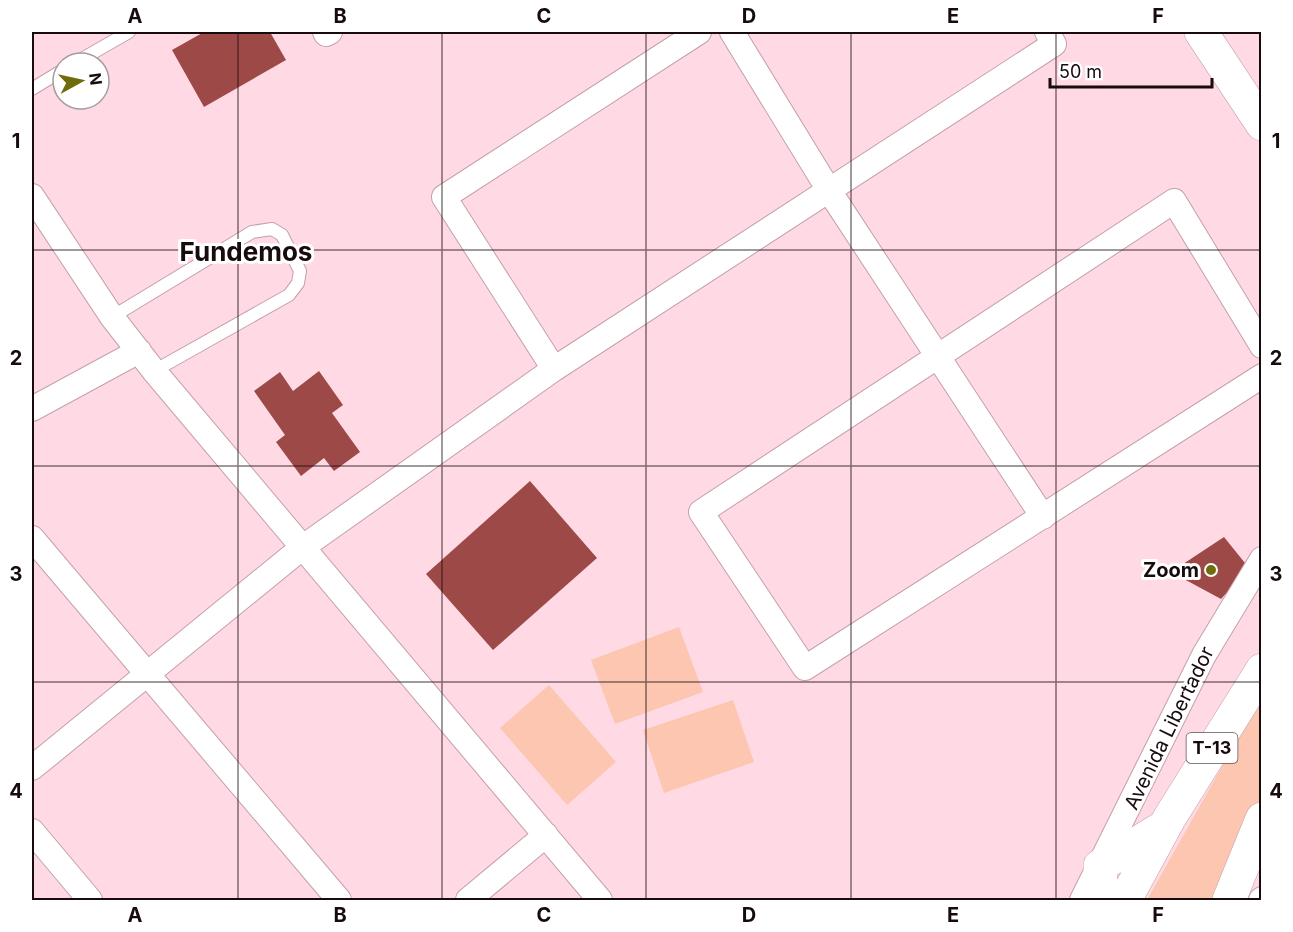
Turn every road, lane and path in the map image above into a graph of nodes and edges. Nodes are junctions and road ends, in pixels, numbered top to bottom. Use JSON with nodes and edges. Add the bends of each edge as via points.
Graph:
{"nodes":[{"id":1,"x":129,"y":32,"type":"edge"},
{"id":2,"x":325,"y":32,"type":"edge"},
{"id":3,"x":330,"y":32,"type":"edge"},
{"id":4,"x":699,"y":32,"type":"edge"},
{"id":5,"x":732,"y":32,"type":"edge"},
{"id":6,"x":1047,"y":32,"type":"edge"},
{"id":7,"x":1201,"y":32,"type":"edge"},
{"id":8,"x":96,"y":51,"type":"edge"},
{"id":9,"x":51,"y":77,"type":"edge"},
{"id":10,"x":32,"y":89,"type":"edge"},
{"id":11,"x":1262,"y":124,"type":"edge"},
{"id":12,"x":830,"y":192,"type":"junction"},
{"id":13,"x":32,"y":196,"type":"edge"},
{"id":14,"x":112,"y":316,"type":"junction"},
{"id":15,"x":1262,"y":346,"type":"edge"},
{"id":16,"x":139,"y":351,"type":"junction"},
{"id":17,"x":939,"y":355,"type":"junction"},
{"id":18,"x":554,"y":369,"type":"junction"},
{"id":19,"x":154,"y":371,"type":"junction"},
{"id":20,"x":1262,"y":376,"type":"edge"},
{"id":21,"x":32,"y":409,"type":"edge"},
{"id":22,"x":1043,"y":517,"type":"junction"},
{"id":23,"x":32,"y":538,"type":"edge"},
{"id":24,"x":303,"y":547,"type":"junction"},
{"id":25,"x":1262,"y":559,"type":"edge"},
{"id":26,"x":1262,"y":670,"type":"edge"},
{"id":27,"x":149,"y":674,"type":"junction"},
{"id":28,"x":32,"y":768,"type":"edge"},
{"id":29,"x":1262,"y":819,"type":"edge"},
{"id":30,"x":1164,"y":827,"type":"junction"},
{"id":31,"x":32,"y":831,"type":"edge"},
{"id":32,"x":546,"y":835,"type":"junction"},
{"id":33,"x":1100,"y":866,"type":"junction"},
{"id":34,"x":1246,"y":896,"type":"edge"},
{"id":35,"x":90,"y":900,"type":"edge"},
{"id":36,"x":339,"y":900,"type":"edge"},
{"id":37,"x":468,"y":900,"type":"edge"},
{"id":38,"x":600,"y":900,"type":"edge"},
{"id":39,"x":1082,"y":900,"type":"edge"},
{"id":40,"x":1102,"y":900,"type":"edge"},
{"id":41,"x":1125,"y":900,"type":"edge"}],
"edges":[{"from":1,"to":8,"type":"lane"},
{"from":2,"to":3,"type":"street"},
{"from":4,"to":18,"type":"street","via":[[444,197]]},
{"from":5,"to":12,"type":"street"},
{"from":6,"to":12,"type":"street","via":[[1054,44]]},
{"from":7,"to":11,"type":"main road"},
{"from":9,"to":10,"type":"lane"},
{"from":12,"to":17,"type":"street"},
{"from":12,"to":18,"type":"street"},
{"from":13,"to":14,"type":"street"},
{"from":14,"to":16,"type":"street"},
{"from":14,"to":19,"type":"lane","via":[[252,232],[272,229],[282,235],[300,271],[298,283],[289,295]]},
{"from":15,"to":17,"type":"street","via":[[1174,201]]},
{"from":16,"to":19,"type":"street"},
{"from":16,"to":21,"type":"street"},
{"from":17,"to":22,"type":"street"},
{"from":17,"to":22,"type":"street","via":[[701,512],[805,668]]},
{"from":18,"to":24,"type":"street"},
{"from":19,"to":24,"type":"street"},
{"from":20,"to":22,"type":"street"},
{"from":23,"to":27,"type":"street"},
{"from":24,"to":27,"type":"street"},
{"from":24,"to":32,"type":"street"},
{"from":25,"to":33,"type":"street","name":"Avenida Libertador","via":[[1204,655]]},
{"from":26,"to":30,"type":"main road","name":"Avenida Libertador","number":"T-13"},
{"from":27,"to":28,"type":"street"},
{"from":27,"to":36,"type":"street"},
{"from":29,"to":34,"type":"main road"},
{"from":30,"to":33,"type":"main road"},
{"from":30,"to":41,"type":"main road","name":"Avenida Libertador","number":"T-13"},
{"from":31,"to":35,"type":"street"},
{"from":32,"to":37,"type":"street"},
{"from":32,"to":38,"type":"street"},
{"from":33,"to":39,"type":"street","name":"Avenida Libertador"},
{"from":33,"to":40,"type":"main road"}]}
